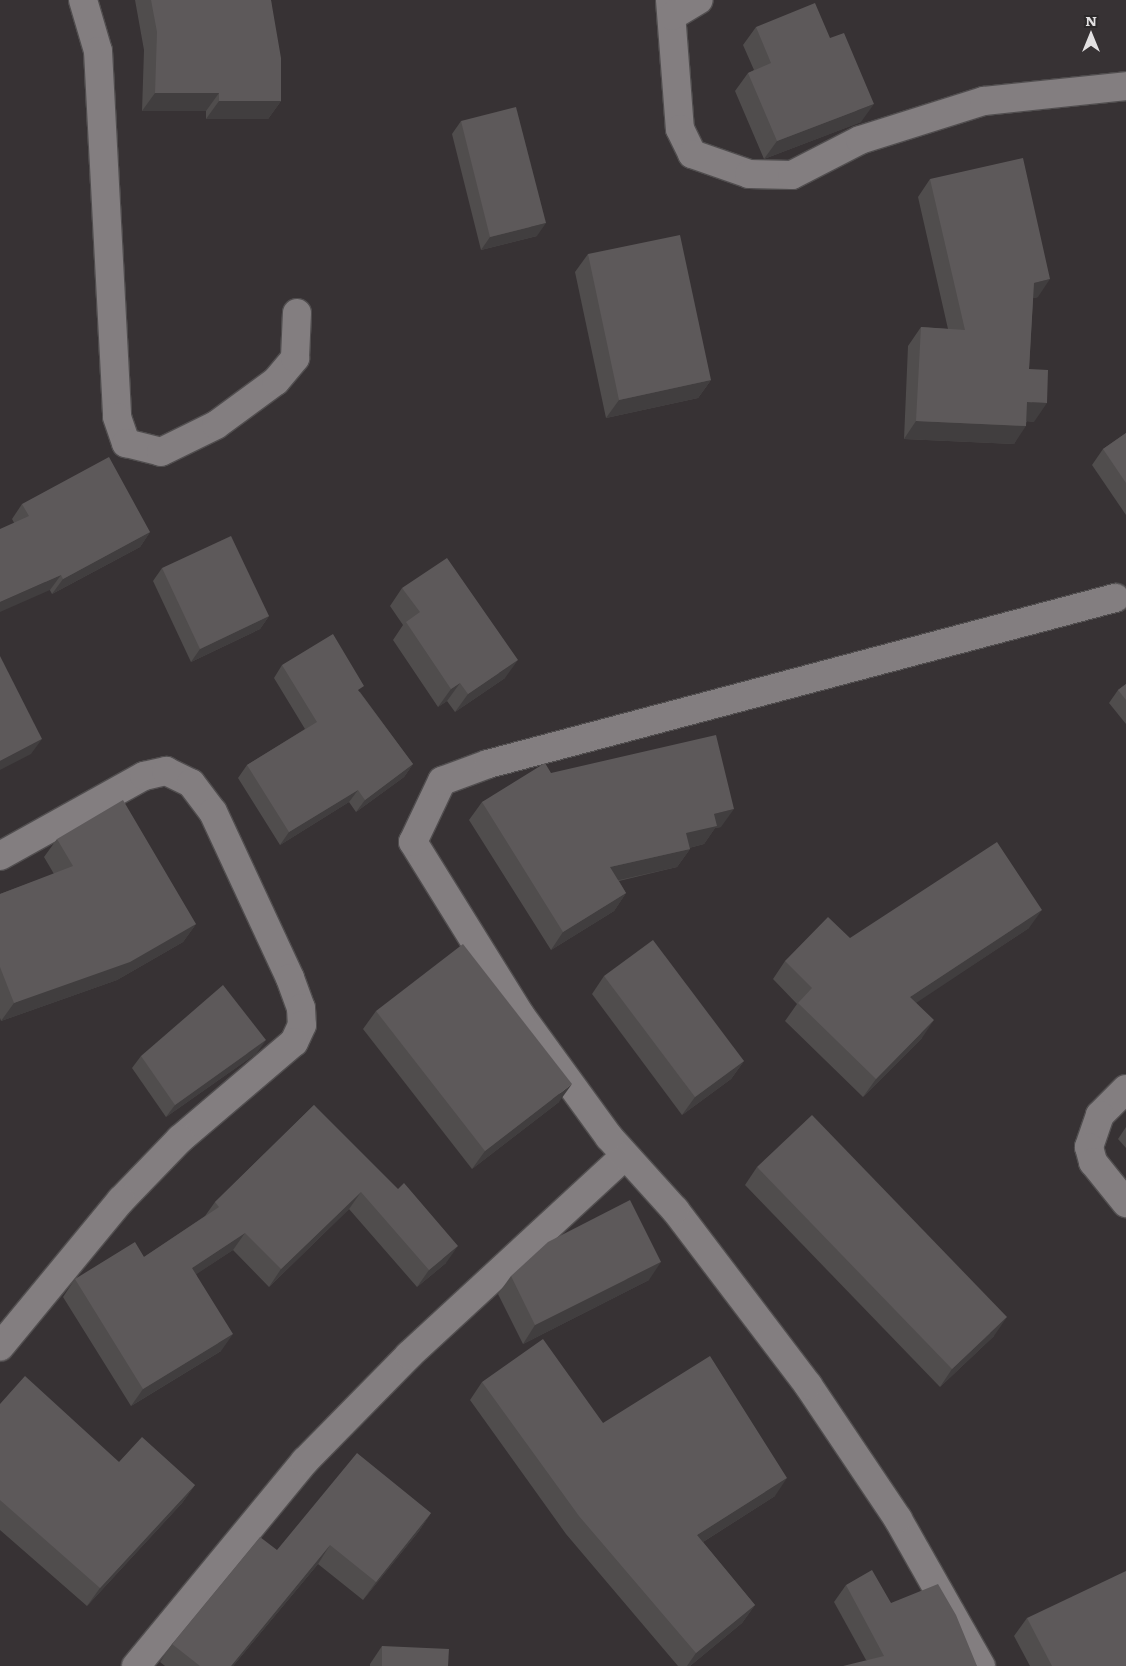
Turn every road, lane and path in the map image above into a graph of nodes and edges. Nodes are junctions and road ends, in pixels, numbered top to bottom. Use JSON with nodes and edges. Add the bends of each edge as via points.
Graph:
{"nodes":[{"id":1,"x":83,"y":0,"type":"edge"},
{"id":2,"x":699,"y":0,"type":"edge"},
{"id":3,"x":671,"y":8,"type":"edge"},
{"id":4,"x":1126,"y":86,"type":"edge"},
{"id":5,"x":298,"y":312,"type":"dead end"},
{"id":6,"x":1115,"y":598,"type":"dead end"},
{"id":7,"x":0,"y":856,"type":"edge"},
{"id":8,"x":1126,"y":1089,"type":"edge"},
{"id":9,"x":626,"y":1156,"type":"junction"},
{"id":10,"x":1126,"y":1203,"type":"edge"},
{"id":11,"x":0,"y":1347,"type":"edge"},
{"id":12,"x":136,"y":1666,"type":"edge"},
{"id":13,"x":981,"y":1666,"type":"edge"}],
"edges":[{"from":1,"to":5,"type":"street","via":[[98,51],[117,417],[126,444],[161,452],[216,425],[276,381],[295,358]]},
{"from":2,"to":3,"type":"street"},
{"from":3,"to":4,"type":"street","via":[[680,129],[692,154],[749,174],[792,175],[860,140],[984,101]]},
{"from":6,"to":9,"type":"street","via":[[497,762],[442,781],[413,842],[521,1016]]},
{"from":7,"to":11,"type":"street","via":[[144,776],[166,772],[191,783],[213,812],[286,969],[301,1008],[302,1025],[294,1042],[180,1139],[120,1200]]},
{"from":8,"to":10,"type":"street","via":[[1100,1115],[1089,1147],[1093,1162]]},
{"from":9,"to":12,"type":"street","via":[[410,1355],[305,1461]]},
{"from":9,"to":13,"type":"street","via":[[674,1210],[808,1385],[898,1520]]}]}
